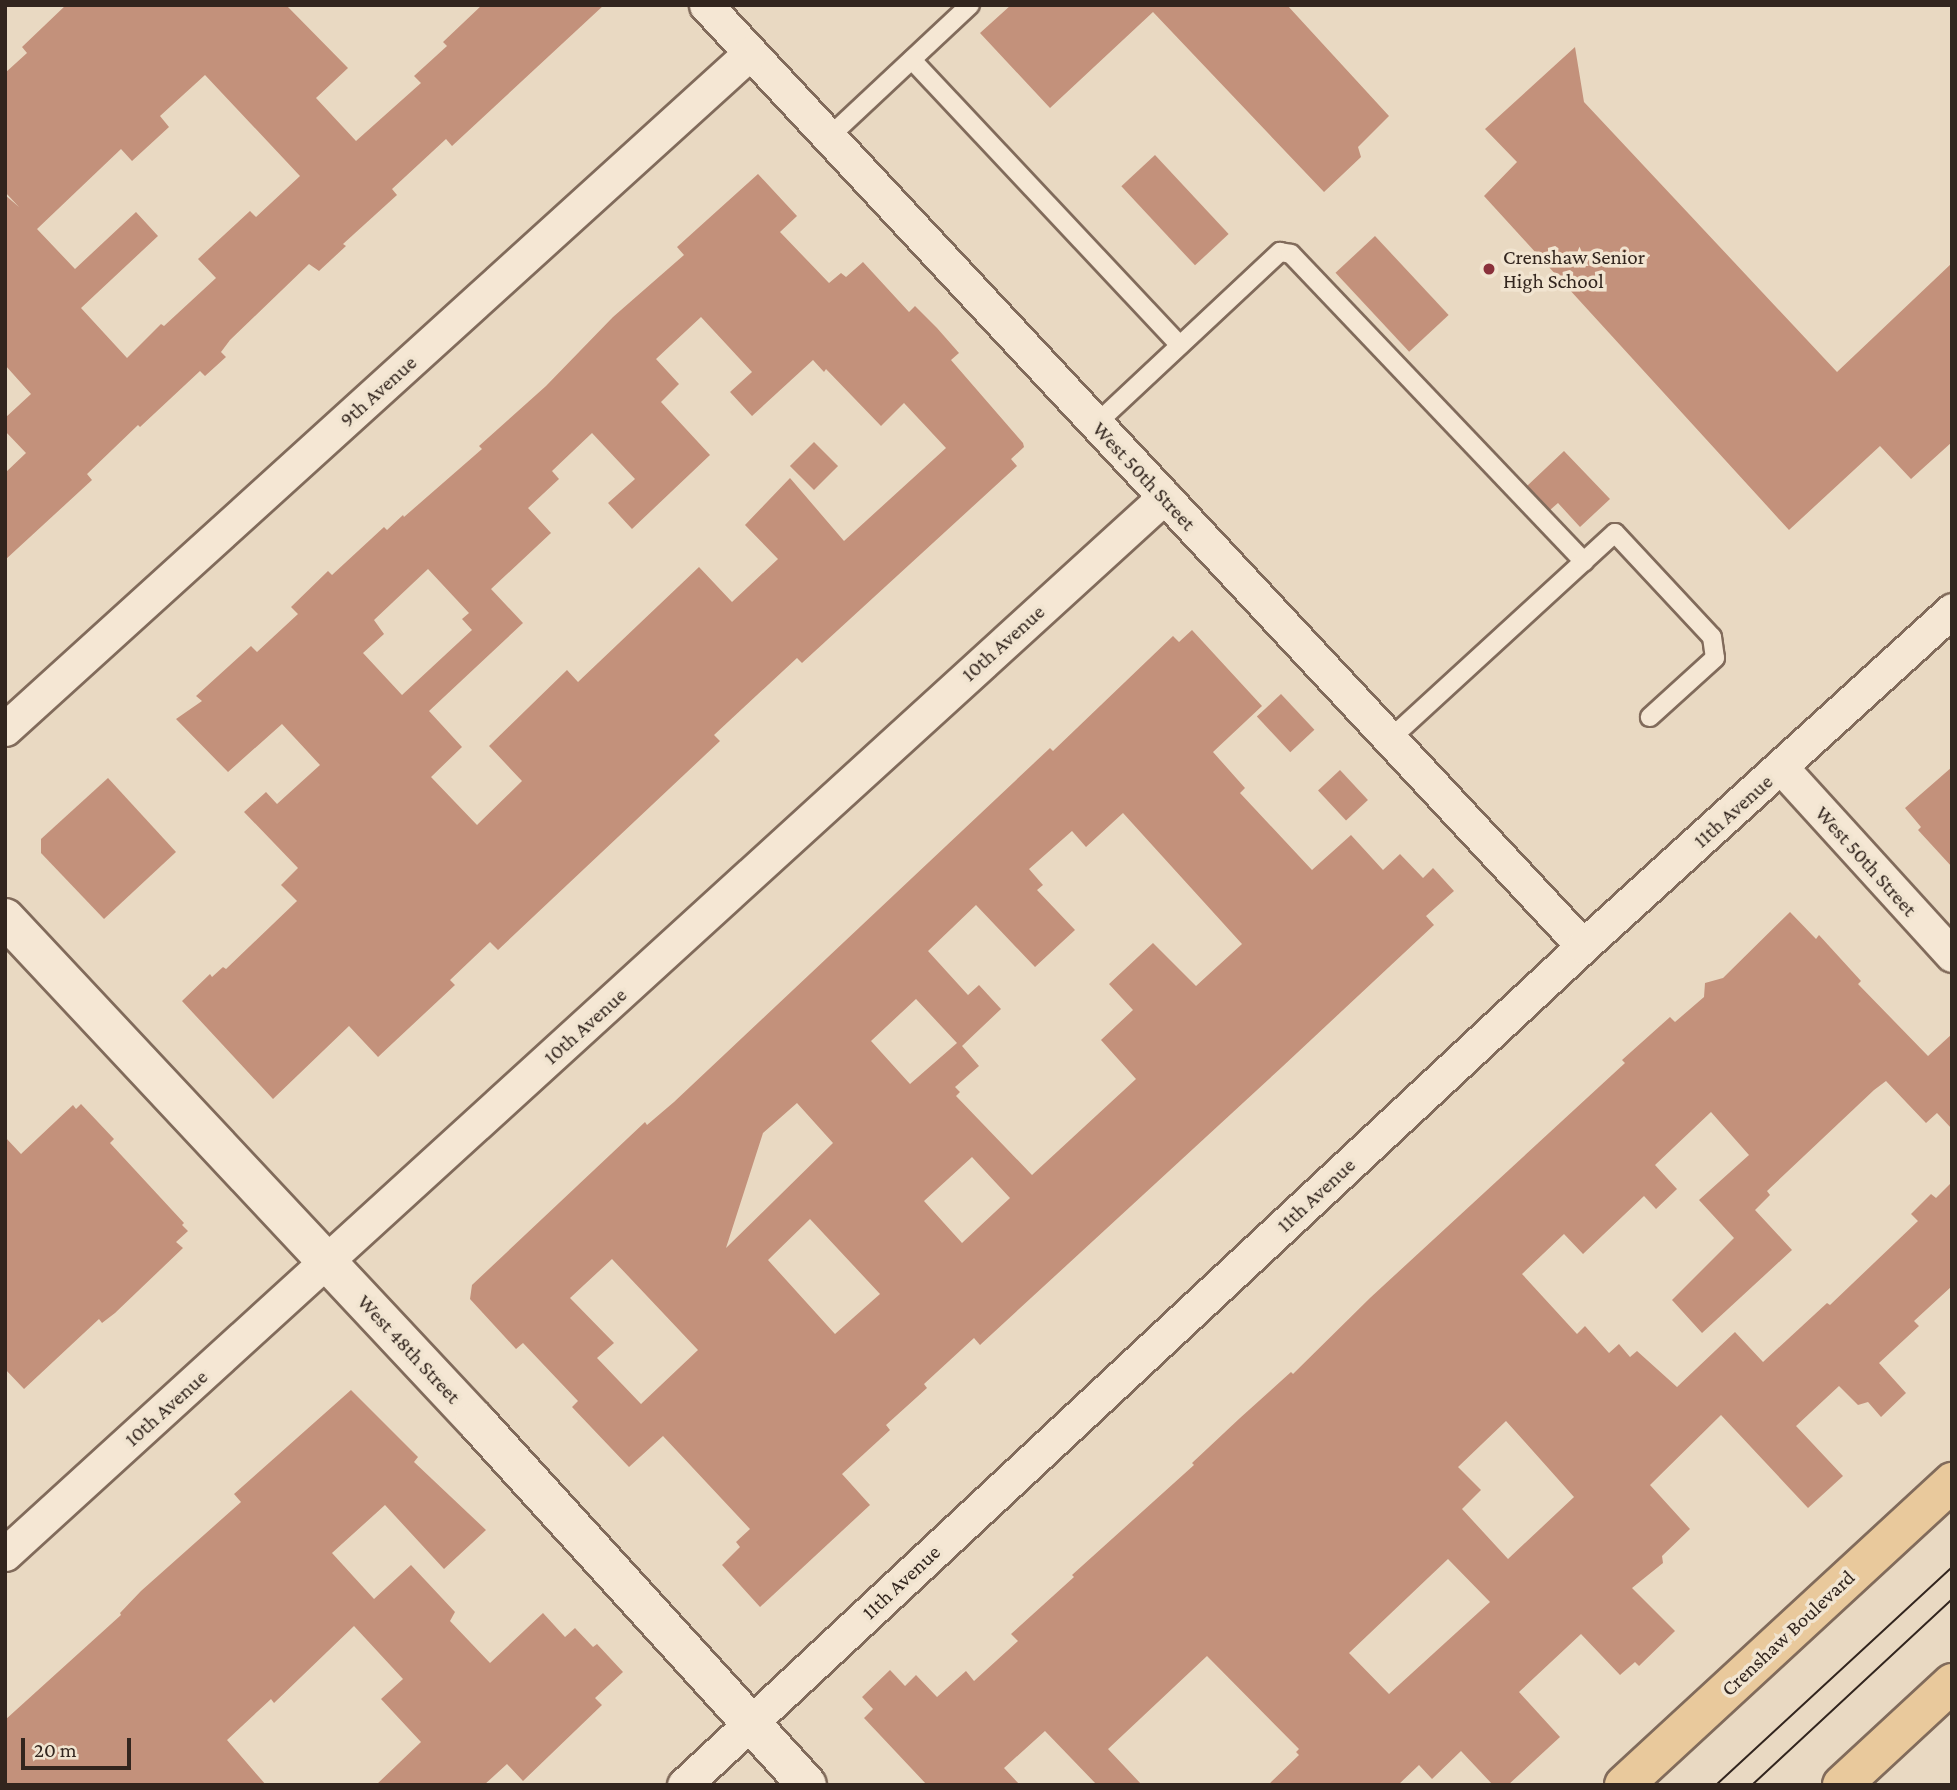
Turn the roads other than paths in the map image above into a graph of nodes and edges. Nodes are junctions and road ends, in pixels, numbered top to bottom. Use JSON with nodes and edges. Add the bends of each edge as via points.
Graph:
{"nodes":[{"id":1,"x":706,"y":5,"type":"edge"},
{"id":2,"x":970,"y":5,"type":"edge"},
{"id":3,"x":750,"y":53,"type":"junction"},
{"id":4,"x":912,"y":60,"type":"junction"},
{"id":5,"x":829,"y":137,"type":"junction"},
{"id":6,"x":1180,"y":345,"type":"junction"},
{"id":7,"x":1096,"y":424,"type":"junction"},
{"id":8,"x":1164,"y":497,"type":"junction"},
{"id":9,"x":1584,"y":562,"type":"junction"},
{"id":10,"x":1952,"y":610,"type":"edge"},
{"id":11,"x":1650,"y":717,"type":"dead end"},
{"id":12,"x":5,"y":729,"type":"edge"},
{"id":13,"x":1390,"y":739,"type":"junction"},
{"id":14,"x":1781,"y":767,"type":"junction"},
{"id":15,"x":5,"y":918,"type":"edge"},
{"id":16,"x":1583,"y":946,"type":"junction"},
{"id":17,"x":1952,"y":955,"type":"edge"},
{"id":18,"x":327,"y":1262,"type":"junction"},
{"id":19,"x":1952,"y":1482,"type":"edge"},
{"id":20,"x":5,"y":1554,"type":"edge"},
{"id":21,"x":1952,"y":1683,"type":"edge"},
{"id":22,"x":750,"y":1724,"type":"junction"},
{"id":23,"x":684,"y":1785,"type":"edge"},
{"id":24,"x":807,"y":1785,"type":"edge"},
{"id":25,"x":1624,"y":1785,"type":"edge"},
{"id":26,"x":1842,"y":1785,"type":"edge"}],
"edges":[{"from":1,"to":3,"type":"street","name":"West 50th Street"},
{"from":2,"to":4,"type":"lane"},
{"from":3,"to":5,"type":"street","name":"West 50th Street"},
{"from":3,"to":12,"type":"street","name":"9th Avenue"},
{"from":4,"to":5,"type":"lane"},
{"from":4,"to":6,"type":"lane"},
{"from":5,"to":7,"type":"street","name":"West 50th Street"},
{"from":6,"to":7,"type":"lane"},
{"from":6,"to":9,"type":"lane","via":[[1280,252],[1291,254]]},
{"from":7,"to":8,"type":"street","name":"West 50th Street"},
{"from":8,"to":13,"type":"street","name":"West 50th Street"},
{"from":8,"to":18,"type":"street","name":"10th Avenue"},
{"from":9,"to":11,"type":"lane","via":[[1615,533],[1712,637],[1715,658]]},
{"from":9,"to":13,"type":"lane"},
{"from":10,"to":14,"type":"street","name":"11th Avenue"},
{"from":13,"to":16,"type":"street","name":"West 50th Street"},
{"from":14,"to":16,"type":"street","name":"11th Avenue"},
{"from":14,"to":17,"type":"street","name":"West 50th Street"},
{"from":15,"to":18,"type":"street","name":"West 48th Street"},
{"from":16,"to":22,"type":"street","name":"11th Avenue"},
{"from":18,"to":20,"type":"street","name":"10th Avenue"},
{"from":18,"to":22,"type":"street","name":"West 48th Street"},
{"from":19,"to":25,"type":"main road","name":"Crenshaw Boulevard"},
{"from":21,"to":26,"type":"main road"},
{"from":22,"to":23,"type":"street","name":"11th Avenue"},
{"from":22,"to":24,"type":"street","name":"West 48th Street"}]}
